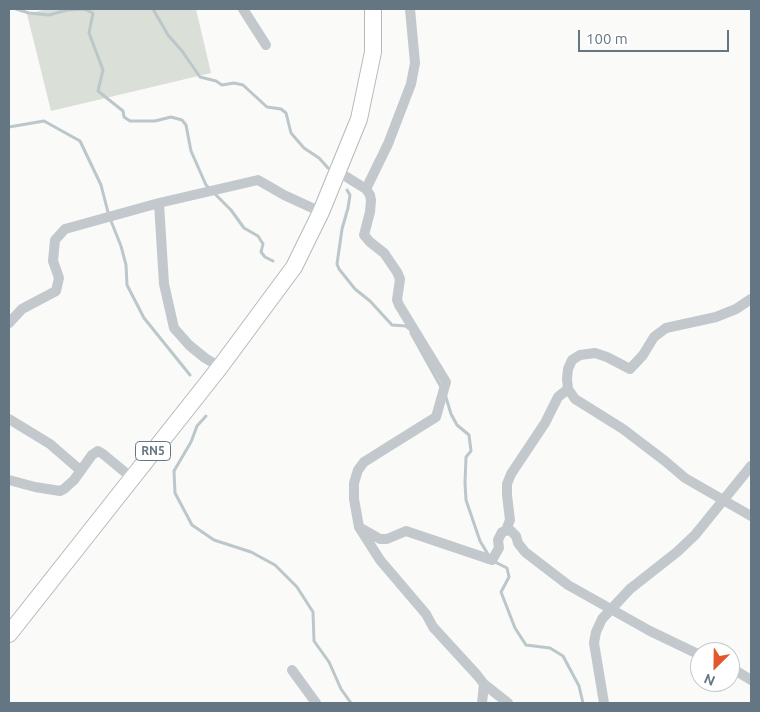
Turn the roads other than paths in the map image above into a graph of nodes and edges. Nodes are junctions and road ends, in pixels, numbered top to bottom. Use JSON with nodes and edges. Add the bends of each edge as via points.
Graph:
{"nodes":[{"id":1,"x":243,"y":9,"type":"edge"},
{"id":2,"x":373,"y":9,"type":"edge"},
{"id":3,"x":410,"y":9,"type":"edge"},
{"id":4,"x":266,"y":44,"type":"dead end"},
{"id":5,"x":337,"y":171,"type":"junction"},
{"id":6,"x":366,"y":188,"type":"junction"},
{"id":7,"x":159,"y":203,"type":"junction"},
{"id":8,"x":321,"y":212,"type":"junction"},
{"id":9,"x":751,"y":299,"type":"edge"},
{"id":10,"x":9,"y":323,"type":"edge"},
{"id":11,"x":220,"y":367,"type":"junction"},
{"id":12,"x":568,"y":389,"type":"junction"},
{"id":13,"x":9,"y":419,"type":"edge"},
{"id":14,"x":751,"y":466,"type":"edge"},
{"id":15,"x":80,"y":470,"type":"junction"},
{"id":16,"x":132,"y":478,"type":"junction"},
{"id":17,"x":9,"y":480,"type":"edge"},
{"id":18,"x":724,"y":500,"type":"junction"},
{"id":19,"x":751,"y":516,"type":"edge"},
{"id":20,"x":359,"y":527,"type":"junction"},
{"id":21,"x":506,"y":530,"type":"junction"},
{"id":22,"x":610,"y":609,"type":"junction"},
{"id":23,"x":9,"y":634,"type":"edge"},
{"id":24,"x":690,"y":649,"type":"edge"},
{"id":25,"x":292,"y":670,"type":"dead end"},
{"id":26,"x":740,"y":673,"type":"edge"},
{"id":27,"x":751,"y":680,"type":"edge"},
{"id":28,"x":484,"y":684,"type":"junction"},
{"id":29,"x":316,"y":703,"type":"edge"},
{"id":30,"x":482,"y":703,"type":"edge"},
{"id":31,"x":508,"y":703,"type":"edge"},
{"id":32,"x":604,"y":703,"type":"edge"}],
"edges":[{"from":1,"to":4,"type":"street"},
{"from":2,"to":5,"type":"highway","number":"RN5","via":[[373,52],[366,90],[359,119]]},
{"from":3,"to":6,"type":"street","via":[[415,63],[411,84],[388,144]]},
{"from":5,"to":6,"type":"street"},
{"from":5,"to":8,"type":"highway","number":"RN5"},
{"from":6,"to":20,"type":"street","via":[[371,200],[364,235],[384,253],[397,272],[400,279],[399,305],[446,382],[436,417],[364,462],[358,470],[354,499]]},
{"from":7,"to":8,"type":"street","via":[[258,180]]},
{"from":7,"to":10,"type":"street","via":[[64,229],[56,240],[53,261],[59,278],[56,291],[22,309]]},
{"from":7,"to":11,"type":"street","via":[[164,284],[174,328],[189,345]]},
{"from":8,"to":11,"type":"highway","number":"RN5","via":[[294,267]]},
{"from":9,"to":12,"type":"street","via":[[716,317],[666,328],[654,337],[630,369],[607,356],[595,353],[580,355],[572,360],[568,369]]},
{"from":11,"to":16,"type":"highway","number":"RN5"},
{"from":12,"to":18,"type":"street","via":[[575,399],[632,435],[685,478]]},
{"from":12,"to":21,"type":"street","via":[[558,397],[511,474],[506,495],[510,520]]},
{"from":13,"to":15,"type":"street","via":[[50,444]]},
{"from":14,"to":18,"type":"street"},
{"from":15,"to":16,"type":"street","via":[[98,451]]},
{"from":15,"to":17,"type":"street","via":[[68,487],[60,491]]},
{"from":16,"to":23,"type":"highway","number":"RN5"},
{"from":18,"to":19,"type":"street"},
{"from":18,"to":22,"type":"street","via":[[695,535]]},
{"from":20,"to":21,"type":"street","via":[[380,539],[406,531],[492,560],[499,548],[498,540]]},
{"from":20,"to":28,"type":"street","via":[[380,560],[426,614],[433,627]]},
{"from":21,"to":22,"type":"street","via":[[516,536],[518,543],[536,561],[568,586]]},
{"from":22,"to":24,"type":"street"},
{"from":22,"to":32,"type":"street","via":[[602,619],[594,643]]},
{"from":25,"to":29,"type":"street"},
{"from":26,"to":27,"type":"street"},
{"from":28,"to":30,"type":"street"},
{"from":28,"to":31,"type":"street"}]}
